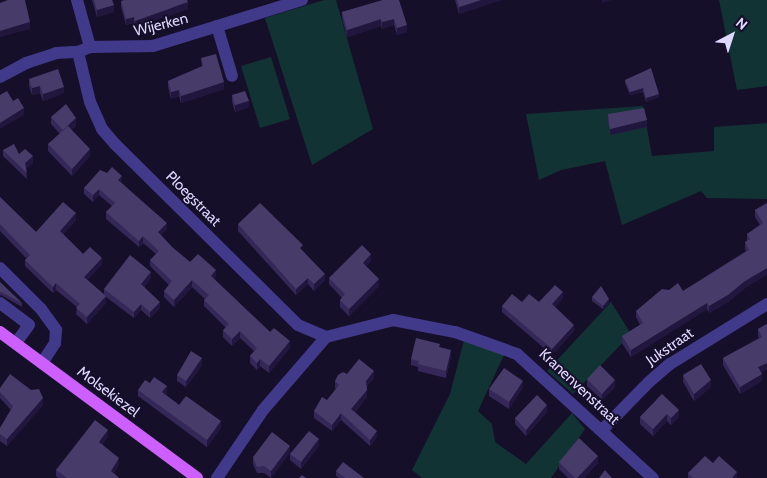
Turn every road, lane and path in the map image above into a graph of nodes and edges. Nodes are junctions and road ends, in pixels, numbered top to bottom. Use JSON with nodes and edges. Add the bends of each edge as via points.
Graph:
{"nodes":[{"id":1,"x":77,"y":0,"type":"edge"},
{"id":2,"x":302,"y":0,"type":"edge"},
{"id":3,"x":216,"y":26,"type":"junction"},
{"id":4,"x":84,"y":50,"type":"junction"},
{"id":5,"x":232,"y":76,"type":"dead end"},
{"id":6,"x":0,"y":77,"type":"edge"},
{"id":7,"x":0,"y":268,"type":"edge"},
{"id":8,"x":0,"y":294,"type":"edge"},
{"id":9,"x":0,"y":303,"type":"edge"},
{"id":10,"x":767,"y":304,"type":"edge"},
{"id":11,"x":29,"y":325,"type":"junction"},
{"id":12,"x":0,"y":332,"type":"edge"},
{"id":13,"x":326,"y":336,"type":"junction"},
{"id":14,"x":16,"y":343,"type":"junction"},
{"id":15,"x":42,"y":363,"type":"junction"},
{"id":16,"x":602,"y":430,"type":"junction"},
{"id":17,"x":197,"y":478,"type":"edge"},
{"id":18,"x":217,"y":478,"type":"edge"},
{"id":19,"x":653,"y":478,"type":"edge"}],
"edges":[{"from":1,"to":4,"type":"street","name":"Ploegstraat"},
{"from":2,"to":3,"type":"street","name":"Wijerken"},
{"from":3,"to":4,"type":"street","name":"Wijerken","via":[[153,46]]},
{"from":3,"to":5,"type":"street"},
{"from":4,"to":6,"type":"street","name":"Wijerken","via":[[38,58]]},
{"from":4,"to":13,"type":"street","name":"Ploegstraat","via":[[90,102],[102,129],[298,325]]},
{"from":7,"to":15,"type":"street","via":[[42,308],[56,330],[55,343]]},
{"from":8,"to":11,"type":"street","via":[[27,316]]},
{"from":9,"to":11,"type":"street"},
{"from":10,"to":16,"type":"street","name":"Jukstraat","via":[[670,364]]},
{"from":11,"to":14,"type":"street"},
{"from":12,"to":14,"type":"main road","name":"Molsekiezel"},
{"from":13,"to":16,"type":"street","name":"Kranenvenstraat","via":[[393,320],[455,332],[501,346],[532,364]]},
{"from":13,"to":18,"type":"street","via":[[263,410]]},
{"from":14,"to":15,"type":"main road","name":"Molsekiezel"},
{"from":15,"to":17,"type":"main road","name":"Molsekiezel"},
{"from":16,"to":19,"type":"street","name":"Kranenvenstraat"}]}
